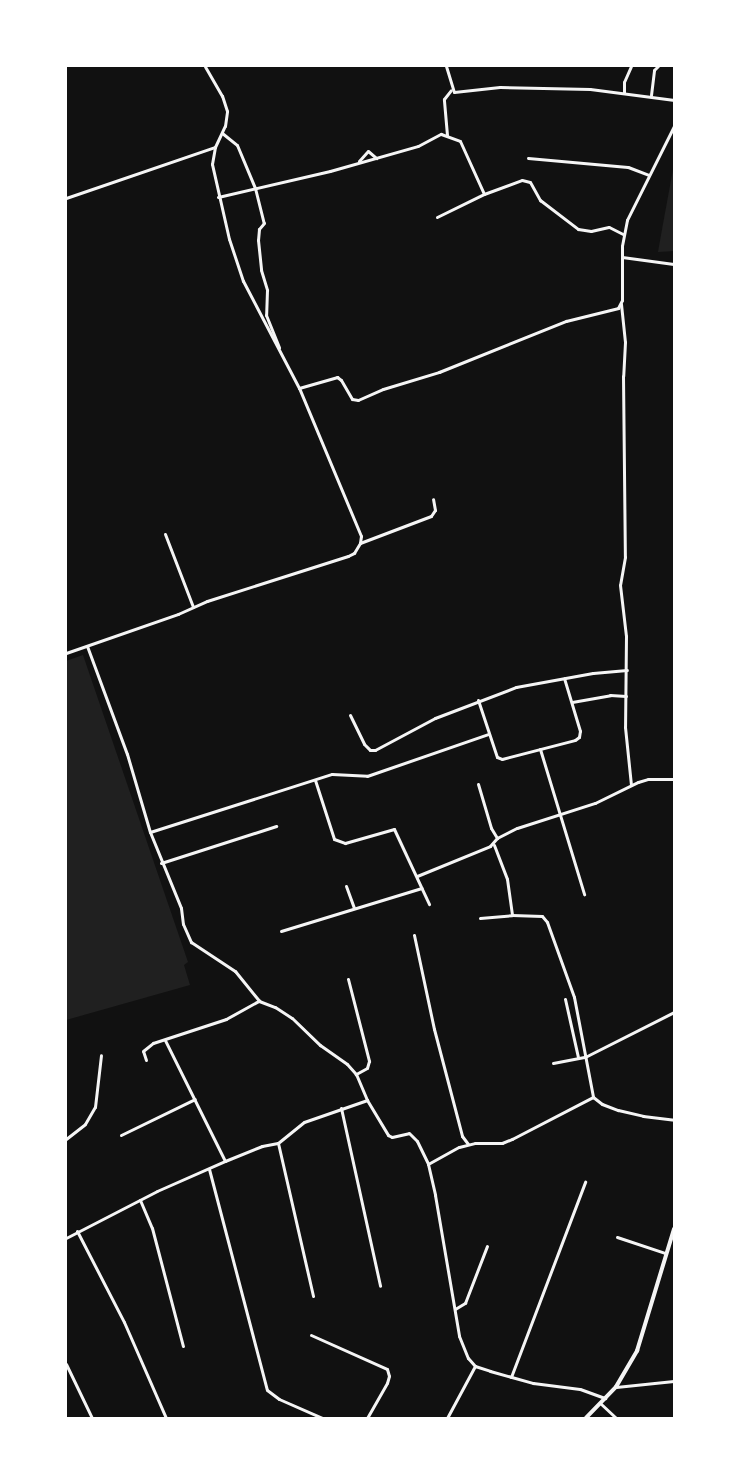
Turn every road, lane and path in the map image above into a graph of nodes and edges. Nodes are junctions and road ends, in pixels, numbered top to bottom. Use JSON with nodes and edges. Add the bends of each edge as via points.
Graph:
{"nodes":[{"id":1,"x":205,"y":66,"type":"edge"},
{"id":2,"x":446,"y":66,"type":"edge"},
{"id":3,"x":630,"y":66,"type":"edge"},
{"id":4,"x":658,"y":66,"type":"edge"},
{"id":5,"x":452,"y":90,"type":"junction"},
{"id":6,"x":624,"y":93,"type":"junction"},
{"id":7,"x":651,"y":95,"type":"junction"},
{"id":8,"x":674,"y":100,"type":"edge"},
{"id":9,"x":674,"y":126,"type":"edge"},
{"id":10,"x":222,"y":133,"type":"junction"},
{"id":11,"x":447,"y":135,"type":"junction"},
{"id":12,"x":215,"y":147,"type":"junction"},
{"id":13,"x":376,"y":158,"type":"junction"},
{"id":14,"x":528,"y":158,"type":"dead end"},
{"id":15,"x":358,"y":163,"type":"junction"},
{"id":16,"x":649,"y":175,"type":"junction"},
{"id":17,"x":255,"y":188,"type":"junction"},
{"id":18,"x":484,"y":194,"type":"junction"},
{"id":19,"x":218,"y":197,"type":"junction"},
{"id":20,"x":66,"y":198,"type":"edge"},
{"id":21,"x":436,"y":217,"type":"dead end"},
{"id":22,"x":622,"y":234,"type":"junction"},
{"id":23,"x":622,"y":257,"type":"junction"},
{"id":24,"x":674,"y":264,"type":"edge"},
{"id":25,"x":621,"y":304,"type":"junction"},
{"id":26,"x":281,"y":353,"type":"junction"},
{"id":27,"x":299,"y":388,"type":"junction"},
{"id":28,"x":433,"y":499,"type":"dead end"},
{"id":29,"x":165,"y":534,"type":"dead end"},
{"id":30,"x":360,"y":543,"type":"junction"},
{"id":31,"x":192,"y":608,"type":"junction"},
{"id":32,"x":87,"y":646,"type":"junction"},
{"id":33,"x":66,"y":652,"type":"edge"},
{"id":34,"x":627,"y":670,"type":"junction"},
{"id":35,"x":564,"y":678,"type":"junction"},
{"id":36,"x":626,"y":696,"type":"junction"},
{"id":37,"x":478,"y":700,"type":"junction"},
{"id":38,"x":572,"y":702,"type":"junction"},
{"id":39,"x":350,"y":714,"type":"dead end"},
{"id":40,"x":488,"y":734,"type":"junction"},
{"id":41,"x":540,"y":749,"type":"junction"},
{"id":42,"x":674,"y":779,"type":"edge"},
{"id":43,"x":315,"y":780,"type":"junction"},
{"id":44,"x":478,"y":784,"type":"dead end"},
{"id":45,"x":631,"y":785,"type":"junction"},
{"id":46,"x":559,"y":815,"type":"junction"},
{"id":47,"x":276,"y":826,"type":"dead end"},
{"id":48,"x":150,"y":832,"type":"junction"},
{"id":49,"x":497,"y":838,"type":"junction"},
{"id":50,"x":494,"y":845,"type":"junction"},
{"id":51,"x":161,"y":863,"type":"junction"},
{"id":52,"x":417,"y":876,"type":"junction"},
{"id":53,"x":346,"y":886,"type":"dead end"},
{"id":54,"x":422,"y":888,"type":"junction"},
{"id":55,"x":584,"y":894,"type":"dead end"},
{"id":56,"x":429,"y":904,"type":"dead end"},
{"id":57,"x":354,"y":908,"type":"junction"},
{"id":58,"x":512,"y":915,"type":"junction"},
{"id":59,"x":480,"y":918,"type":"dead end"},
{"id":60,"x":281,"y":931,"type":"dead end"},
{"id":61,"x":414,"y":935,"type":"dead end"},
{"id":62,"x":348,"y":979,"type":"dead end"},
{"id":63,"x":565,"y":999,"type":"dead end"},
{"id":64,"x":259,"y":1001,"type":"junction"},
{"id":65,"x":674,"y":1012,"type":"edge"},
{"id":66,"x":165,"y":1040,"type":"junction"},
{"id":67,"x":101,"y":1055,"type":"dead end"},
{"id":68,"x":578,"y":1057,"type":"junction"},
{"id":69,"x":585,"y":1057,"type":"junction"},
{"id":70,"x":146,"y":1060,"type":"dead end"},
{"id":71,"x":553,"y":1063,"type":"dead end"},
{"id":72,"x":356,"y":1074,"type":"junction"},
{"id":73,"x":593,"y":1097,"type":"junction"},
{"id":74,"x":194,"y":1099,"type":"junction"},
{"id":75,"x":367,"y":1100,"type":"junction"},
{"id":76,"x":341,"y":1108,"type":"junction"},
{"id":77,"x":674,"y":1120,"type":"edge"},
{"id":78,"x":122,"y":1135,"type":"dead end"},
{"id":79,"x":66,"y":1139,"type":"edge"},
{"id":80,"x":278,"y":1143,"type":"junction"},
{"id":81,"x":468,"y":1144,"type":"junction"},
{"id":82,"x":225,"y":1161,"type":"junction"},
{"id":83,"x":428,"y":1164,"type":"junction"},
{"id":84,"x":209,"y":1169,"type":"junction"},
{"id":85,"x":585,"y":1182,"type":"dead end"},
{"id":86,"x":140,"y":1200,"type":"junction"},
{"id":87,"x":674,"y":1229,"type":"edge"},
{"id":88,"x":77,"y":1231,"type":"junction"},
{"id":89,"x":617,"y":1237,"type":"dead end"},
{"id":90,"x":66,"y":1238,"type":"edge"},
{"id":91,"x":669,"y":1242,"type":"junction"},
{"id":92,"x":674,"y":1243,"type":"edge"},
{"id":93,"x":487,"y":1246,"type":"dead end"},
{"id":94,"x":665,"y":1253,"type":"junction"},
{"id":95,"x":380,"y":1286,"type":"dead end"},
{"id":96,"x":313,"y":1296,"type":"dead end"},
{"id":97,"x":455,"y":1309,"type":"junction"},
{"id":98,"x":311,"y":1336,"type":"dead end"},
{"id":99,"x":183,"y":1346,"type":"dead end"},
{"id":100,"x":66,"y":1364,"type":"edge"},
{"id":101,"x":475,"y":1366,"type":"junction"},
{"id":102,"x":511,"y":1377,"type":"junction"},
{"id":103,"x":674,"y":1381,"type":"edge"},
{"id":104,"x":616,"y":1387,"type":"junction"},
{"id":105,"x":605,"y":1398,"type":"junction"},
{"id":106,"x":600,"y":1402,"type":"junction"},
{"id":107,"x":92,"y":1418,"type":"edge"},
{"id":108,"x":166,"y":1418,"type":"edge"},
{"id":109,"x":322,"y":1418,"type":"edge"},
{"id":110,"x":367,"y":1418,"type":"edge"},
{"id":111,"x":447,"y":1418,"type":"edge"},
{"id":112,"x":586,"y":1418,"type":"edge"},
{"id":113,"x":616,"y":1418,"type":"edge"}],
"edges":[{"from":1,"to":10,"type":"street","via":[[222,96],[226,111]]},
{"from":2,"to":5,"type":"street"},
{"from":3,"to":6,"type":"street","via":[[624,82]]},
{"from":4,"to":7,"type":"street","via":[[654,70]]},
{"from":5,"to":6,"type":"street","via":[[458,92],[508,87]]},
{"from":5,"to":11,"type":"street","via":[[444,99]]},
{"from":6,"to":7,"type":"street"},
{"from":7,"to":8,"type":"street"},
{"from":9,"to":16,"type":"street"},
{"from":10,"to":12,"type":"street"},
{"from":10,"to":17,"type":"street","via":[[237,145]]},
{"from":11,"to":13,"type":"street","via":[[441,134],[418,146]]},
{"from":11,"to":18,"type":"street","via":[[460,141]]},
{"from":12,"to":19,"type":"street","via":[[212,164]]},
{"from":12,"to":20,"type":"street"},
{"from":13,"to":15,"type":"street"},
{"from":13,"to":15,"type":"street","via":[[368,151]]},
{"from":14,"to":16,"type":"street","via":[[628,168]]},
{"from":15,"to":17,"type":"street"},
{"from":16,"to":22,"type":"street"},
{"from":17,"to":19,"type":"street"},
{"from":17,"to":26,"type":"street","via":[[264,223],[259,229],[258,240],[261,270],[267,290],[266,315],[277,336]]},
{"from":18,"to":21,"type":"street"},
{"from":18,"to":22,"type":"street","via":[[522,180],[530,182],[540,200],[578,229],[609,227]]},
{"from":19,"to":26,"type":"street","via":[[242,281]]},
{"from":22,"to":23,"type":"street"},
{"from":23,"to":24,"type":"street"},
{"from":23,"to":25,"type":"street"},
{"from":25,"to":27,"type":"street","via":[[614,310],[566,321],[439,372],[383,389],[358,400],[352,399],[337,377]]},
{"from":25,"to":34,"type":"street","via":[[625,342],[625,557],[620,585]]},
{"from":26,"to":27,"type":"street"},
{"from":27,"to":30,"type":"street","via":[[361,536]]},
{"from":28,"to":30,"type":"street","via":[[435,510],[431,516]]},
{"from":29,"to":31,"type":"street"},
{"from":30,"to":31,"type":"street","via":[[354,553],[348,556],[292,572]]},
{"from":31,"to":32,"type":"street"},
{"from":32,"to":33,"type":"street"},
{"from":32,"to":48,"type":"street","via":[[127,754]]},
{"from":34,"to":35,"type":"street"},
{"from":34,"to":36,"type":"street"},
{"from":35,"to":37,"type":"street","via":[[516,687]]},
{"from":35,"to":38,"type":"street"},
{"from":36,"to":38,"type":"street","via":[[610,695]]},
{"from":36,"to":45,"type":"street","via":[[625,728]]},
{"from":37,"to":39,"type":"street","via":[[406,732],[375,750],[370,750],[364,744]]},
{"from":37,"to":40,"type":"street"},
{"from":38,"to":41,"type":"street","via":[[579,737]]},
{"from":40,"to":41,"type":"street","via":[[493,753],[502,759]]},
{"from":40,"to":43,"type":"street","via":[[367,776],[337,773]]},
{"from":41,"to":46,"type":"street"},
{"from":42,"to":45,"type":"street","via":[[648,779]]},
{"from":43,"to":48,"type":"street"},
{"from":43,"to":52,"type":"street","via":[[334,839],[345,843],[394,829]]},
{"from":44,"to":49,"type":"street","via":[[491,828]]},
{"from":45,"to":46,"type":"street","via":[[596,803]]},
{"from":46,"to":49,"type":"street","via":[[517,828]]},
{"from":46,"to":55,"type":"street"},
{"from":47,"to":51,"type":"street"},
{"from":48,"to":51,"type":"street"},
{"from":49,"to":50,"type":"street"},
{"from":50,"to":52,"type":"street"},
{"from":50,"to":58,"type":"street","via":[[507,879]]},
{"from":51,"to":64,"type":"street","via":[[181,908],[191,942],[235,971]]},
{"from":52,"to":54,"type":"street"},
{"from":53,"to":57,"type":"street"},
{"from":54,"to":56,"type":"street"},
{"from":54,"to":57,"type":"street"},
{"from":57,"to":60,"type":"street","via":[[324,920]]},
{"from":58,"to":59,"type":"street"},
{"from":58,"to":69,"type":"street","via":[[545,918],[574,997]]},
{"from":61,"to":81,"type":"street","via":[[434,1029],[462,1136]]},
{"from":62,"to":72,"type":"street","via":[[369,1061],[367,1068]]},
{"from":63,"to":68,"type":"street"},
{"from":64,"to":66,"type":"street","via":[[226,1018]]},
{"from":64,"to":72,"type":"street","via":[[292,1018]]},
{"from":65,"to":69,"type":"street"},
{"from":66,"to":70,"type":"street","via":[[144,1048]]},
{"from":66,"to":74,"type":"street"},
{"from":67,"to":79,"type":"street","via":[[95,1107],[85,1124]]},
{"from":68,"to":69,"type":"street"},
{"from":68,"to":71,"type":"street"},
{"from":69,"to":73,"type":"street"},
{"from":72,"to":75,"type":"street"},
{"from":73,"to":77,"type":"street","via":[[602,1104],[618,1110]]},
{"from":73,"to":81,"type":"street","via":[[506,1142]]},
{"from":74,"to":78,"type":"street"},
{"from":74,"to":82,"type":"street"},
{"from":75,"to":76,"type":"street"},
{"from":75,"to":83,"type":"street","via":[[388,1135],[413,1135]]},
{"from":76,"to":80,"type":"street","via":[[304,1122]]},
{"from":76,"to":95,"type":"street"},
{"from":80,"to":82,"type":"street","via":[[262,1146]]},
{"from":80,"to":96,"type":"street"},
{"from":81,"to":83,"type":"street"},
{"from":82,"to":84,"type":"street"},
{"from":83,"to":97,"type":"street"},
{"from":84,"to":86,"type":"street"},
{"from":84,"to":109,"type":"street","via":[[267,1390],[279,1399]]},
{"from":85,"to":102,"type":"street"},
{"from":86,"to":88,"type":"street"},
{"from":86,"to":99,"type":"street","via":[[152,1228]]},
{"from":87,"to":91,"type":"street"},
{"from":88,"to":90,"type":"street"},
{"from":88,"to":108,"type":"street","via":[[124,1322]]},
{"from":89,"to":94,"type":"street"},
{"from":91,"to":92,"type":"street"},
{"from":91,"to":94,"type":"street"},
{"from":93,"to":97,"type":"street","via":[[466,1303]]},
{"from":94,"to":104,"type":"street","via":[[641,1340]]},
{"from":97,"to":101,"type":"street","via":[[459,1336],[468,1358]]},
{"from":98,"to":110,"type":"street","via":[[387,1369],[387,1383]]},
{"from":100,"to":107,"type":"street"},
{"from":101,"to":102,"type":"street"},
{"from":101,"to":111,"type":"street"},
{"from":102,"to":105,"type":"street","via":[[534,1383],[580,1388]]},
{"from":103,"to":104,"type":"street"},
{"from":104,"to":105,"type":"street"},
{"from":105,"to":106,"type":"street"},
{"from":106,"to":112,"type":"street"},
{"from":106,"to":113,"type":"street"}]}
